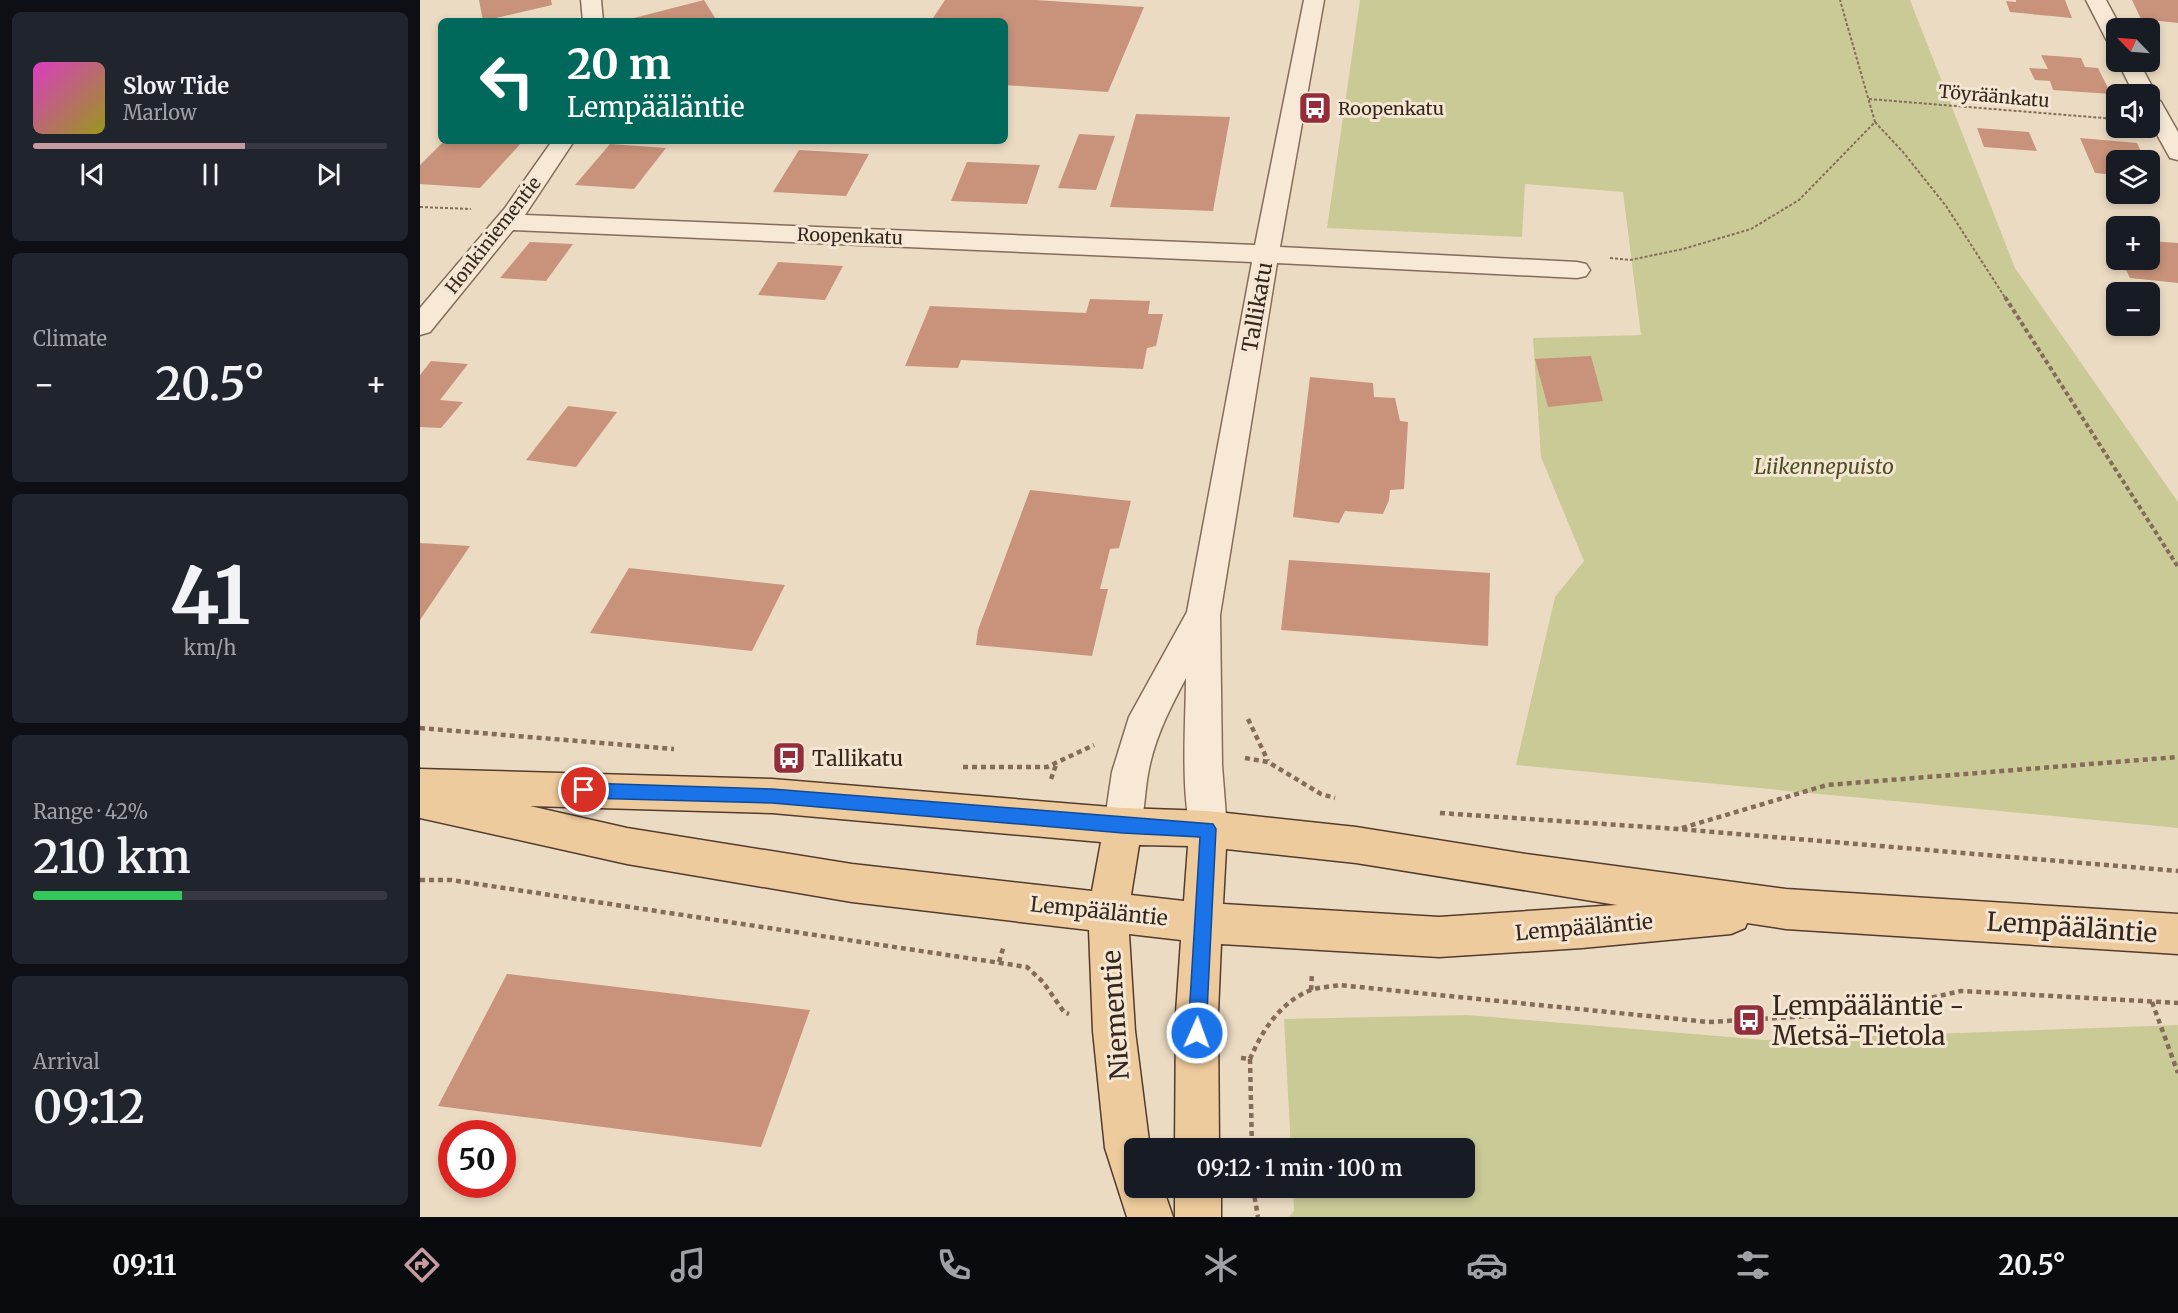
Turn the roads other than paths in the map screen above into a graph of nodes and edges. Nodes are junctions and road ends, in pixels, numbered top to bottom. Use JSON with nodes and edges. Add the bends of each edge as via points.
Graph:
{"nodes":[{"id":1,"x":591,"y":0,"type":"edge"},
{"id":2,"x":1314,"y":0,"type":"edge"},
{"id":3,"x":2096,"y":0,"type":"edge"},
{"id":4,"x":593,"y":18,"type":"edge"},
{"id":5,"x":2106,"y":20,"type":"edge"},
{"id":6,"x":2160,"y":120,"type":"edge"},
{"id":7,"x":561,"y":144,"type":"edge"},
{"id":8,"x":2178,"y":153,"type":"edge"},
{"id":9,"x":510,"y":216,"type":"junction"},
{"id":10,"x":1266,"y":254,"type":"junction"},
{"id":11,"x":1577,"y":270,"type":"dead end"},
{"id":12,"x":420,"y":326,"type":"edge"},
{"id":13,"x":1203,"y":615,"type":"junction"},
{"id":14,"x":420,"y":786,"type":"edge"},
{"id":15,"x":420,"y":800,"type":"edge"},
{"id":16,"x":1123,"y":826,"type":"junction"},
{"id":17,"x":1208,"y":829,"type":"junction"},
{"id":18,"x":1786,"y":909,"type":"junction"},
{"id":19,"x":1108,"y":912,"type":"junction"},
{"id":20,"x":1203,"y":923,"type":"junction"},
{"id":21,"x":2178,"y":934,"type":"edge"},
{"id":22,"x":1126,"y":1138,"type":"edge"},
{"id":23,"x":1197,"y":1138,"type":"edge"},
{"id":24,"x":1143,"y":1198,"type":"edge"},
{"id":25,"x":1198,"y":1198,"type":"edge"},
{"id":26,"x":1150,"y":1217,"type":"edge"},
{"id":27,"x":1198,"y":1217,"type":"edge"}],
"edges":[{"from":1,"to":4,"type":"street"},
{"from":2,"to":10,"type":"street","name":"Tallikatu"},
{"from":3,"to":5,"type":"street"},
{"from":6,"to":8,"type":"street"},
{"from":7,"to":9,"type":"street","name":"Honkiniementie"},
{"from":9,"to":10,"type":"street","name":"Roopenkatu"},
{"from":9,"to":12,"type":"street","name":"Honkiniementie"},
{"from":10,"to":11,"type":"street","name":"Roopenkatu"},
{"from":10,"to":13,"type":"street","name":"Tallikatu"},
{"from":13,"to":16,"type":"street","name":"Tallikatu","via":[[1147,717],[1130,772]]},
{"from":13,"to":17,"type":"street","name":"Tallikatu"},
{"from":14,"to":16,"type":"main road","name":"Lempääläntie","via":[[772,796]]},
{"from":15,"to":19,"type":"main road","name":"Lempääläntie","via":[[627,846],[830,879]]},
{"from":16,"to":17,"type":"main road","name":"Lempääläntie"},
{"from":16,"to":19,"type":"main road","name":"Niementie"},
{"from":17,"to":18,"type":"main road","name":"Lempääläntie","via":[[1356,845]]},
{"from":17,"to":20,"type":"main road"},
{"from":18,"to":20,"type":"main road","name":"Lempääläntie","via":[[1439,937]]},
{"from":18,"to":21,"type":"main road","name":"Lempääläntie"},
{"from":19,"to":20,"type":"main road","name":"Lempääläntie"},
{"from":19,"to":22,"type":"main road","name":"Niementie","via":[[1114,1031]]},
{"from":20,"to":23,"type":"main road"},
{"from":24,"to":26,"type":"main road"},
{"from":25,"to":27,"type":"main road"}]}
